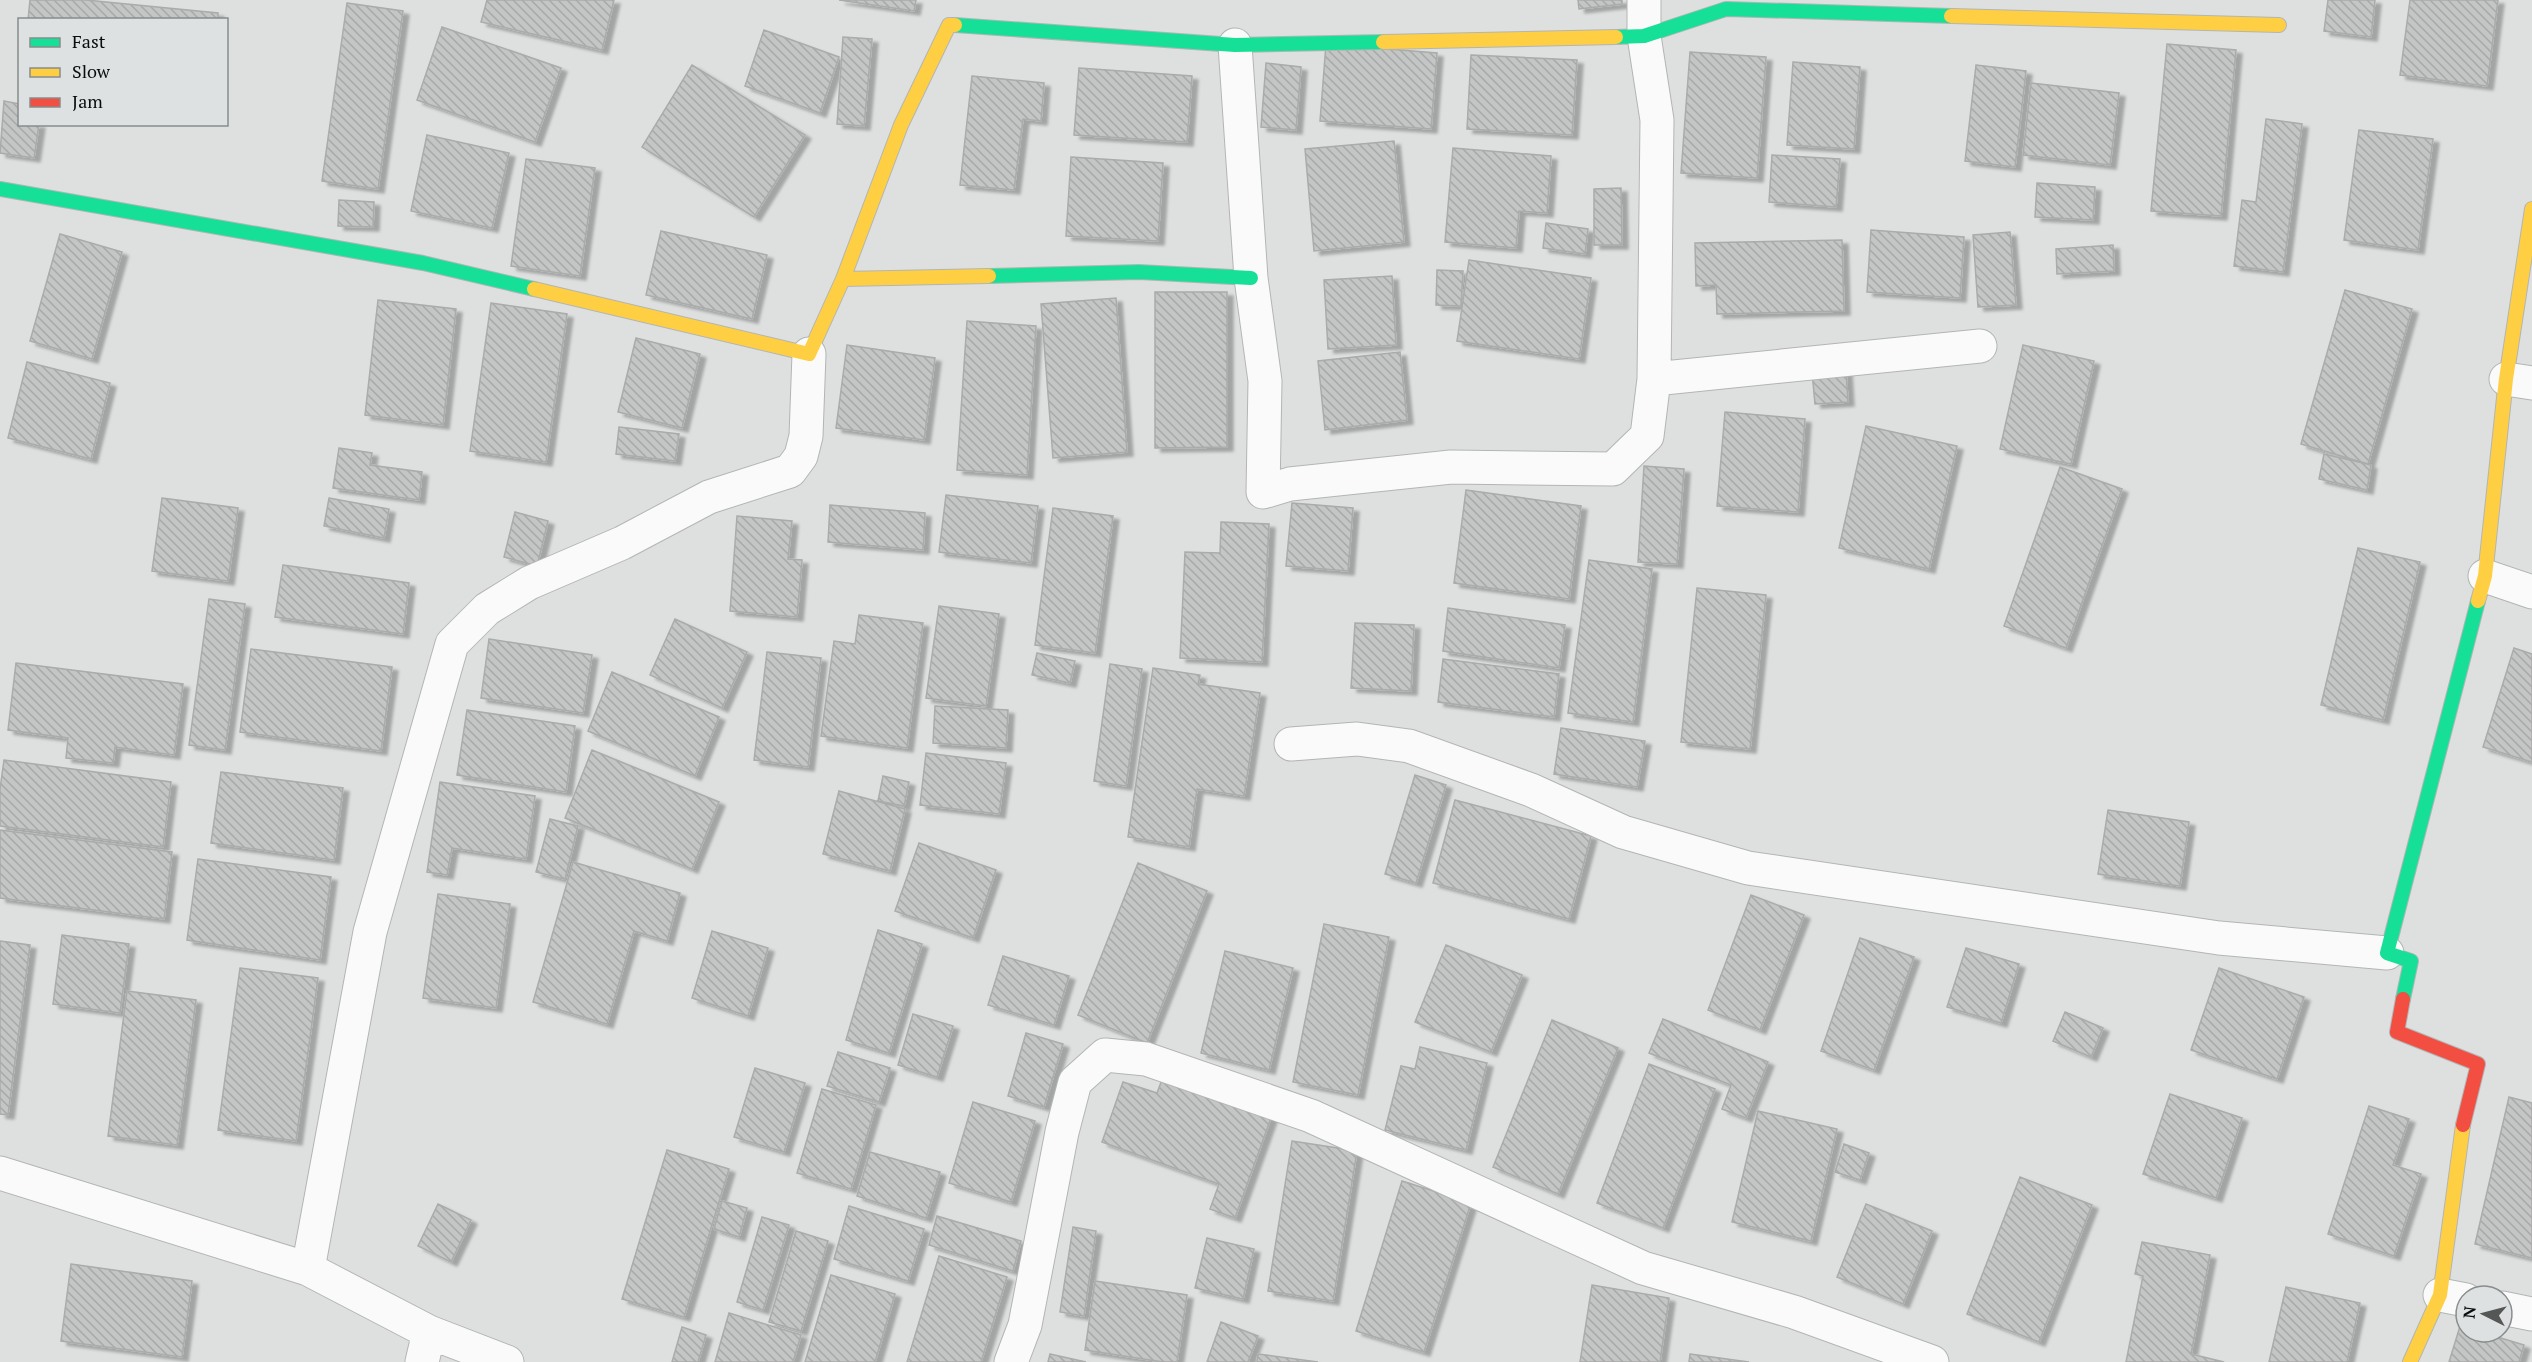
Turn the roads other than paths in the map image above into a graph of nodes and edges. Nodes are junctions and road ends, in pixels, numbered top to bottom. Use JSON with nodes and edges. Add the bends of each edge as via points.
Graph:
{"nodes":[{"id":1,"x":1644,"y":0,"type":"edge"},
{"id":2,"x":2279,"y":25,"type":"dead end"},
{"id":3,"x":1644,"y":36,"type":"junction"},
{"id":4,"x":1235,"y":45,"type":"junction"},
{"id":5,"x":0,"y":189,"type":"edge"},
{"id":6,"x":2532,"y":209,"type":"edge"},
{"id":7,"x":1251,"y":278,"type":"junction"},
{"id":8,"x":843,"y":279,"type":"junction"},
{"id":9,"x":1980,"y":346,"type":"dead end"},
{"id":10,"x":809,"y":354,"type":"junction"},
{"id":11,"x":1654,"y":379,"type":"junction"},
{"id":12,"x":2519,"y":381,"type":"edge"},
{"id":13,"x":2485,"y":576,"type":"junction"},
{"id":14,"x":2532,"y":592,"type":"edge"},
{"id":15,"x":1291,"y":744,"type":"dead end"},
{"id":16,"x":2387,"y":953,"type":"junction"},
{"id":17,"x":0,"y":1173,"type":"edge"},
{"id":18,"x":308,"y":1269,"type":"junction"},
{"id":19,"x":2453,"y":1297,"type":"edge"},
{"id":20,"x":2514,"y":1310,"type":"edge"},
{"id":21,"x":2532,"y":1314,"type":"edge"},
{"id":22,"x":426,"y":1347,"type":"edge"},
{"id":23,"x":507,"y":1362,"type":"edge"},
{"id":24,"x":1011,"y":1362,"type":"edge"},
{"id":25,"x":1932,"y":1362,"type":"edge"},
{"id":26,"x":2410,"y":1362,"type":"edge"}],
"edges":[{"from":1,"to":3,"type":"street"},
{"from":2,"to":3,"type":"street","via":[[1726,9]]},
{"from":3,"to":4,"type":"street"},
{"from":3,"to":11,"type":"street","via":[[1657,120]]},
{"from":4,"to":7,"type":"street"},
{"from":4,"to":8,"type":"street","via":[[949,25],[901,125]]},
{"from":5,"to":10,"type":"street","via":[[423,263]]},
{"from":6,"to":12,"type":"street"},
{"from":7,"to":8,"type":"street","via":[[1139,272]]},
{"from":7,"to":11,"type":"street","via":[[1265,381],[1263,492],[1290,484],[1452,467],[1613,469],[1647,436]]},
{"from":8,"to":10,"type":"street"},
{"from":9,"to":11,"type":"street"},
{"from":10,"to":18,"type":"street","via":[[806,436],[801,456],[790,471],[709,497],[622,543],[529,583],[487,609],[452,644],[370,932]]},
{"from":12,"to":13,"type":"street"},
{"from":13,"to":14,"type":"street"},
{"from":13,"to":16,"type":"street"},
{"from":15,"to":16,"type":"street","via":[[1357,740],[1409,746],[1531,790],[1623,832],[1748,868],[2219,938]]},
{"from":16,"to":19,"type":"street","via":[[2411,961],[2397,1032],[2478,1064],[2461,1133]]},
{"from":17,"to":18,"type":"street"},
{"from":18,"to":22,"type":"street"},
{"from":19,"to":26,"type":"street"},
{"from":20,"to":21,"type":"street"},
{"from":22,"to":23,"type":"street"},
{"from":24,"to":25,"type":"street","via":[[1025,1325],[1075,1082],[1105,1055],[1146,1059],[1311,1116],[1643,1268],[1794,1312]]}]}
